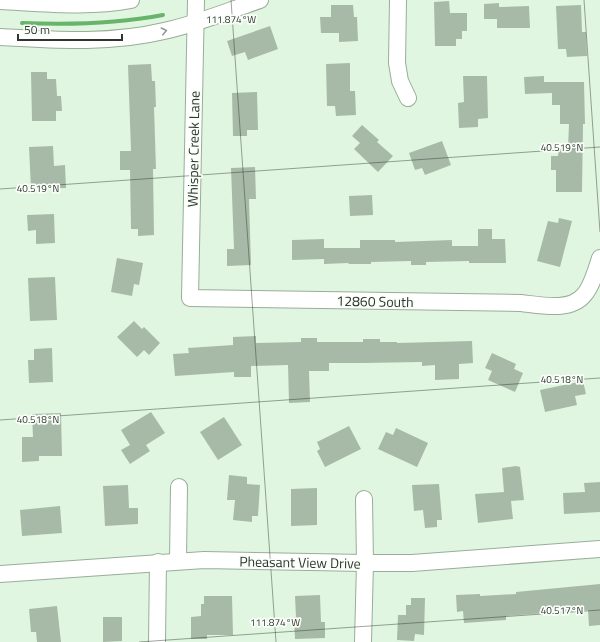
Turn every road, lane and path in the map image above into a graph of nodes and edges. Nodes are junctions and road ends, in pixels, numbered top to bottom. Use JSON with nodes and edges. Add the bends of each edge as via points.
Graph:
{"nodes":[{"id":1,"x":131,"y":0,"type":"edge"},
{"id":2,"x":196,"y":0,"type":"edge"},
{"id":3,"x":260,"y":0,"type":"edge"},
{"id":4,"x":398,"y":0,"type":"edge"},
{"id":5,"x":0,"y":1,"type":"edge"},
{"id":6,"x":195,"y":22,"type":"junction"},
{"id":7,"x":0,"y":37,"type":"edge"},
{"id":8,"x":408,"y":98,"type":"dead end"},
{"id":9,"x":600,"y":258,"type":"edge"},
{"id":10,"x":190,"y":298,"type":"joint"},
{"id":11,"x":179,"y":487,"type":"dead end"},
{"id":12,"x":364,"y":499,"type":"dead end"},
{"id":13,"x":600,"y":550,"type":"edge"},
{"id":14,"x":178,"y":561,"type":"junction"},
{"id":15,"x":158,"y":562,"type":"junction"},
{"id":16,"x":365,"y":563,"type":"junction"},
{"id":17,"x":0,"y":574,"type":"edge"},
{"id":18,"x":157,"y":642,"type":"edge"},
{"id":19,"x":363,"y":642,"type":"edge"}],
"edges":[{"from":1,"to":5,"type":"street","via":[[86,4]]},
{"from":2,"to":6,"type":"street","name":"Whisper Creek Lane"},
{"from":3,"to":6,"type":"street"},
{"from":4,"to":8,"type":"street","via":[[397,63],[400,82]]},
{"from":7,"to":6,"type":"street","one_way":true,"via":[[102,40],[163,32]]},
{"from":6,"to":10,"type":"street","name":"Whisper Creek Lane"},
{"from":9,"to":10,"type":"street","name":"12860 South","via":[[584,296],[560,306],[521,303]]},
{"from":11,"to":14,"type":"street"},
{"from":12,"to":16,"type":"street"},
{"from":13,"to":16,"type":"street","name":"Pheasant View Drive","via":[[440,561]]},
{"from":14,"to":15,"type":"street","name":"Pheasant View Drive"},
{"from":14,"to":16,"type":"street","name":"Pheasant View Drive"},
{"from":15,"to":17,"type":"street","name":"Pheasant View Drive"},
{"from":15,"to":18,"type":"street"},
{"from":16,"to":19,"type":"street"}]}
